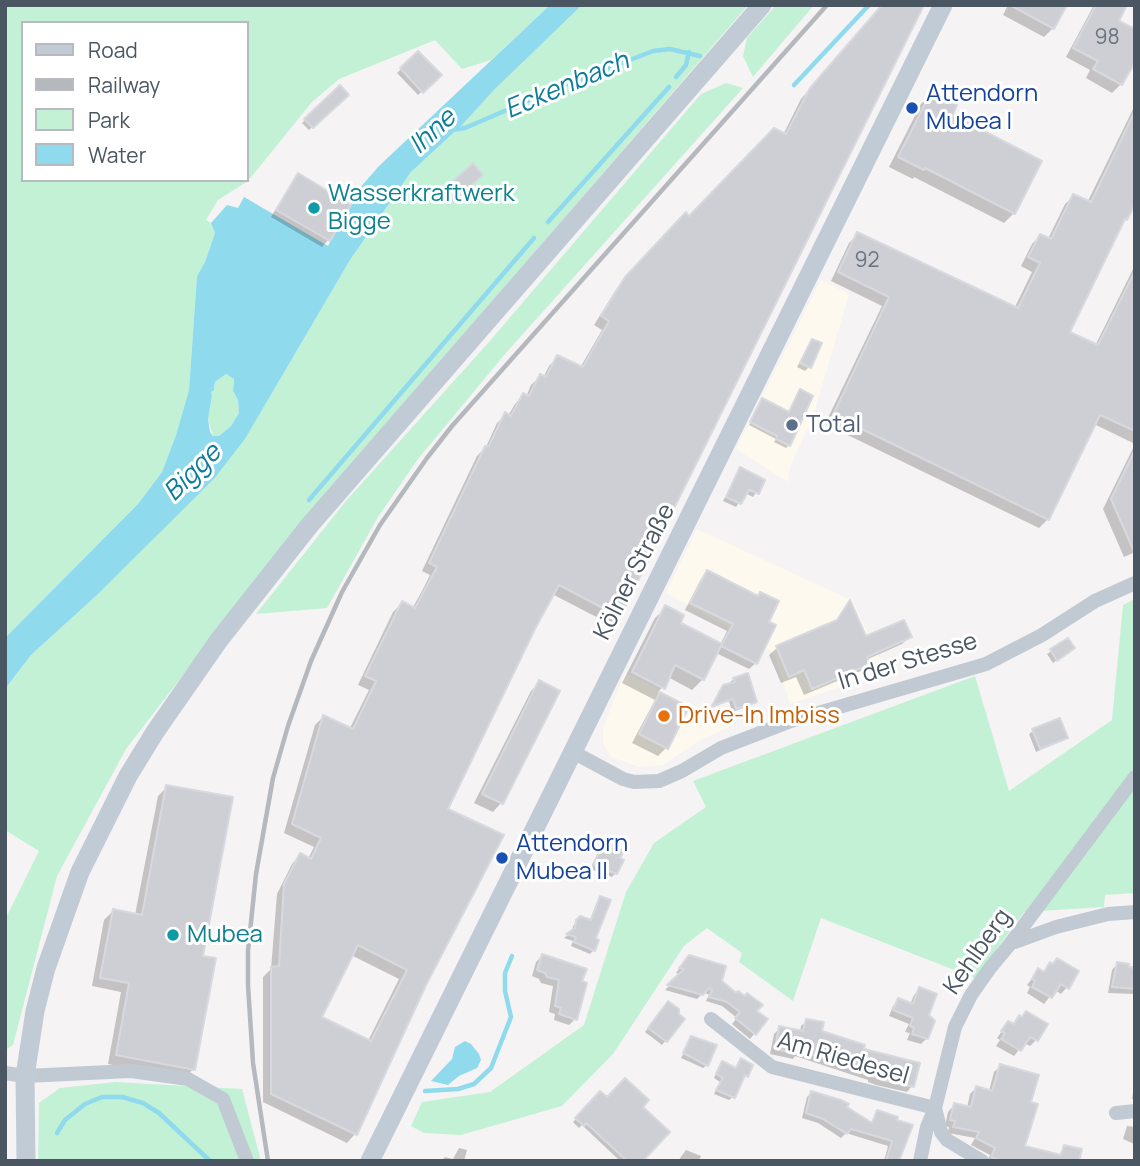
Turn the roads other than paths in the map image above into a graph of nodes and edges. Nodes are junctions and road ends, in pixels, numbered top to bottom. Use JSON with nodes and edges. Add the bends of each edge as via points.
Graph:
{"nodes":[{"id":1,"x":762,"y":5,"type":"edge"},
{"id":2,"x":943,"y":5,"type":"edge"},
{"id":3,"x":1135,"y":583,"type":"edge"},
{"id":4,"x":571,"y":751,"type":"junction"},
{"id":5,"x":1135,"y":777,"type":"edge"},
{"id":6,"x":1135,"y":912,"type":"edge"},
{"id":7,"x":1010,"y":944,"type":"junction"},
{"id":8,"x":711,"y":1019,"type":"dead end"},
{"id":9,"x":15,"y":1074,"type":"edge"},
{"id":10,"x":935,"y":1108,"type":"junction"},
{"id":11,"x":1135,"y":1111,"type":"edge"},
{"id":12,"x":1116,"y":1113,"type":"dead end"},
{"id":13,"x":26,"y":1161,"type":"edge"},
{"id":14,"x":247,"y":1161,"type":"edge"},
{"id":15,"x":370,"y":1161,"type":"edge"},
{"id":16,"x":920,"y":1161,"type":"edge"},
{"id":17,"x":982,"y":1161,"type":"edge"}],
"edges":[{"from":1,"to":9,"type":"main road","via":[[309,526],[184,687],[128,776],[80,872]]},
{"from":2,"to":4,"type":"main road","name":"Kölner Straße"},
{"from":3,"to":4,"type":"street","name":"In der Stesse","via":[[986,664],[790,721],[721,748],[659,781],[623,779]]},
{"from":4,"to":15,"type":"main road","name":"Kölner Straße"},
{"from":5,"to":7,"type":"street","name":"Kehlberg"},
{"from":6,"to":7,"type":"street","via":[[1056,927]]},
{"from":7,"to":10,"type":"street","name":"Kehlberg","via":[[971,995],[955,1027]]},
{"from":8,"to":10,"type":"street","name":"Am Riedesel","via":[[772,1067]]},
{"from":9,"to":13,"type":"main road"},
{"from":9,"to":14,"type":"street","via":[[131,1071],[188,1079],[223,1099]]},
{"from":10,"to":16,"type":"street","name":"Kehlberg"},
{"from":10,"to":17,"type":"street","via":[[947,1140]]},
{"from":11,"to":12,"type":"street"}]}
